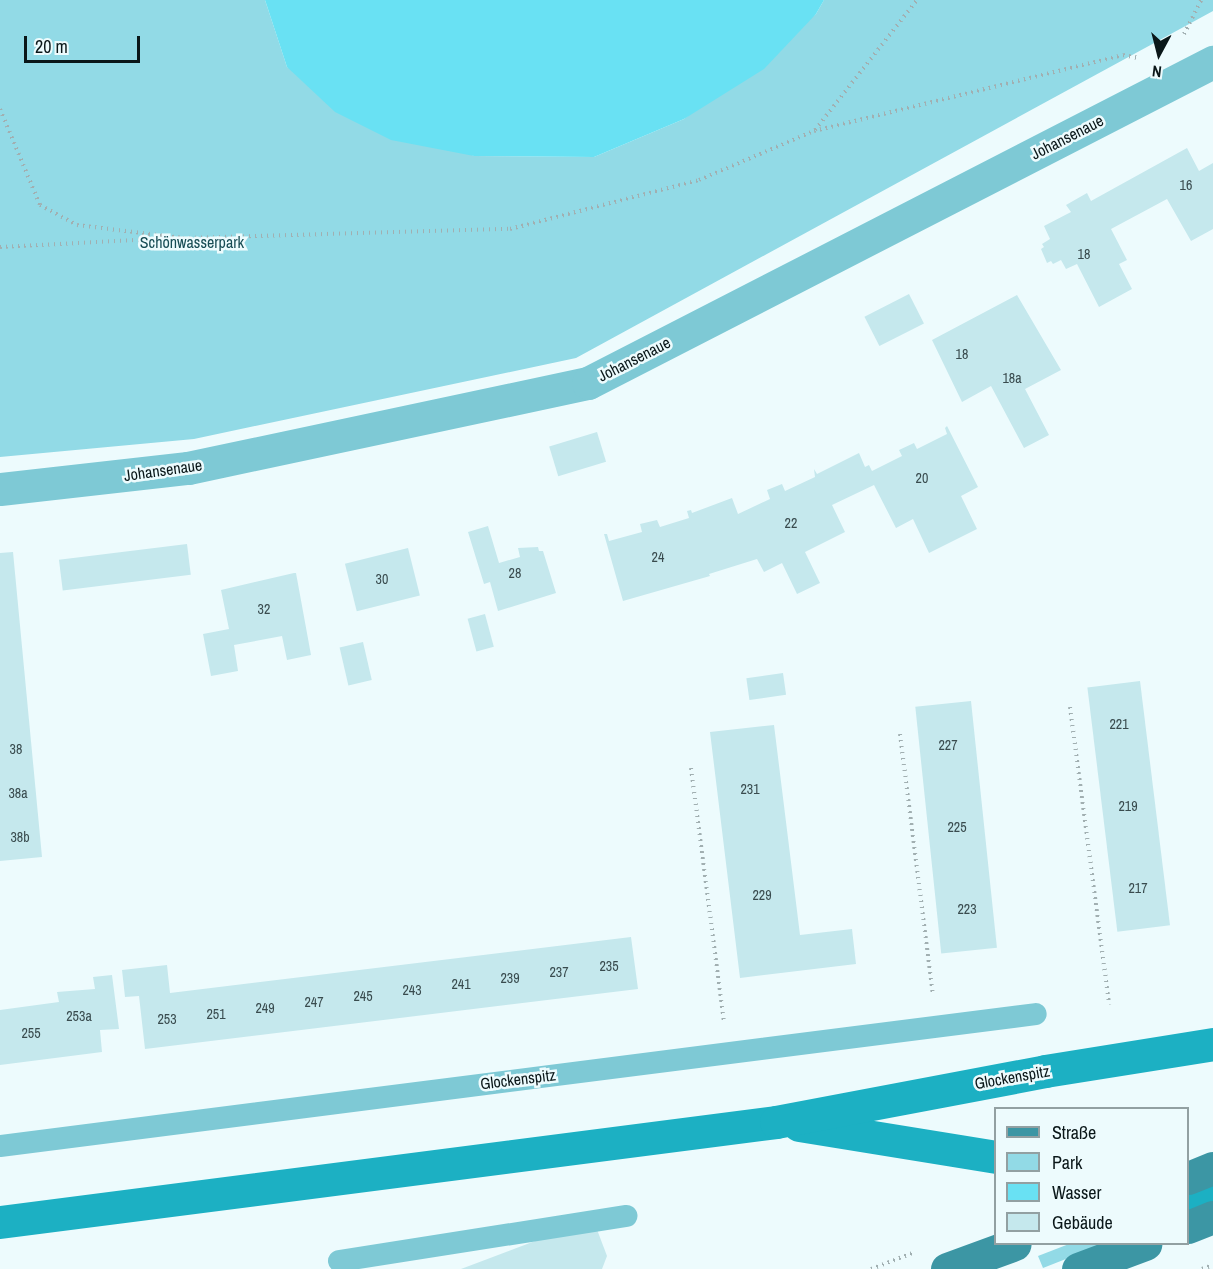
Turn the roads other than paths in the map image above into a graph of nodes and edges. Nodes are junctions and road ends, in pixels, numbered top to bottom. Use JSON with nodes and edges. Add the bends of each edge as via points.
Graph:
{"nodes":[{"id":1,"x":1194,"y":66,"type":"edge"},
{"id":2,"x":0,"y":489,"type":"edge"},
{"id":3,"x":1036,"y":1014,"type":"dead end"},
{"id":4,"x":1213,"y":1044,"type":"edge"},
{"id":5,"x":776,"y":1122,"type":"junction"},
{"id":6,"x":0,"y":1146,"type":"edge"},
{"id":7,"x":994,"y":1157,"type":"edge"},
{"id":8,"x":1213,"y":1168,"type":"edge"},
{"id":9,"x":1189,"y":1178,"type":"edge"},
{"id":10,"x":1189,"y":1197,"type":"edge"},
{"id":11,"x":1213,"y":1199,"type":"edge"},
{"id":12,"x":627,"y":1216,"type":"dead end"},
{"id":13,"x":1213,"y":1217,"type":"edge"},
{"id":14,"x":0,"y":1222,"type":"edge"},
{"id":15,"x":1189,"y":1227,"type":"edge"},
{"id":16,"x":1012,"y":1245,"type":"edge"},
{"id":17,"x":1142,"y":1245,"type":"edge"},
{"id":18,"x":339,"y":1261,"type":"dead end"},
{"id":19,"x":947,"y":1269,"type":"edge"},
{"id":20,"x":1078,"y":1269,"type":"edge"}],
"edges":[{"from":1,"to":2,"type":"street","name":"Johansenaue","via":[[588,382],[188,468]]},
{"from":3,"to":6,"type":"lane","name":"Glockenspitz"},
{"from":4,"to":5,"type":"main road","name":"Glockenspitz"},
{"from":5,"to":7,"type":"main road","name":"Glockenspitz"},
{"from":5,"to":14,"type":"main road","name":"Glockenspitz"},
{"from":8,"to":9,"type":"main road"},
{"from":10,"to":11,"type":"main road"},
{"from":12,"to":18,"type":"lane"},
{"from":13,"to":15,"type":"main road"},
{"from":16,"to":19,"type":"main road"},
{"from":17,"to":20,"type":"main road"}]}
